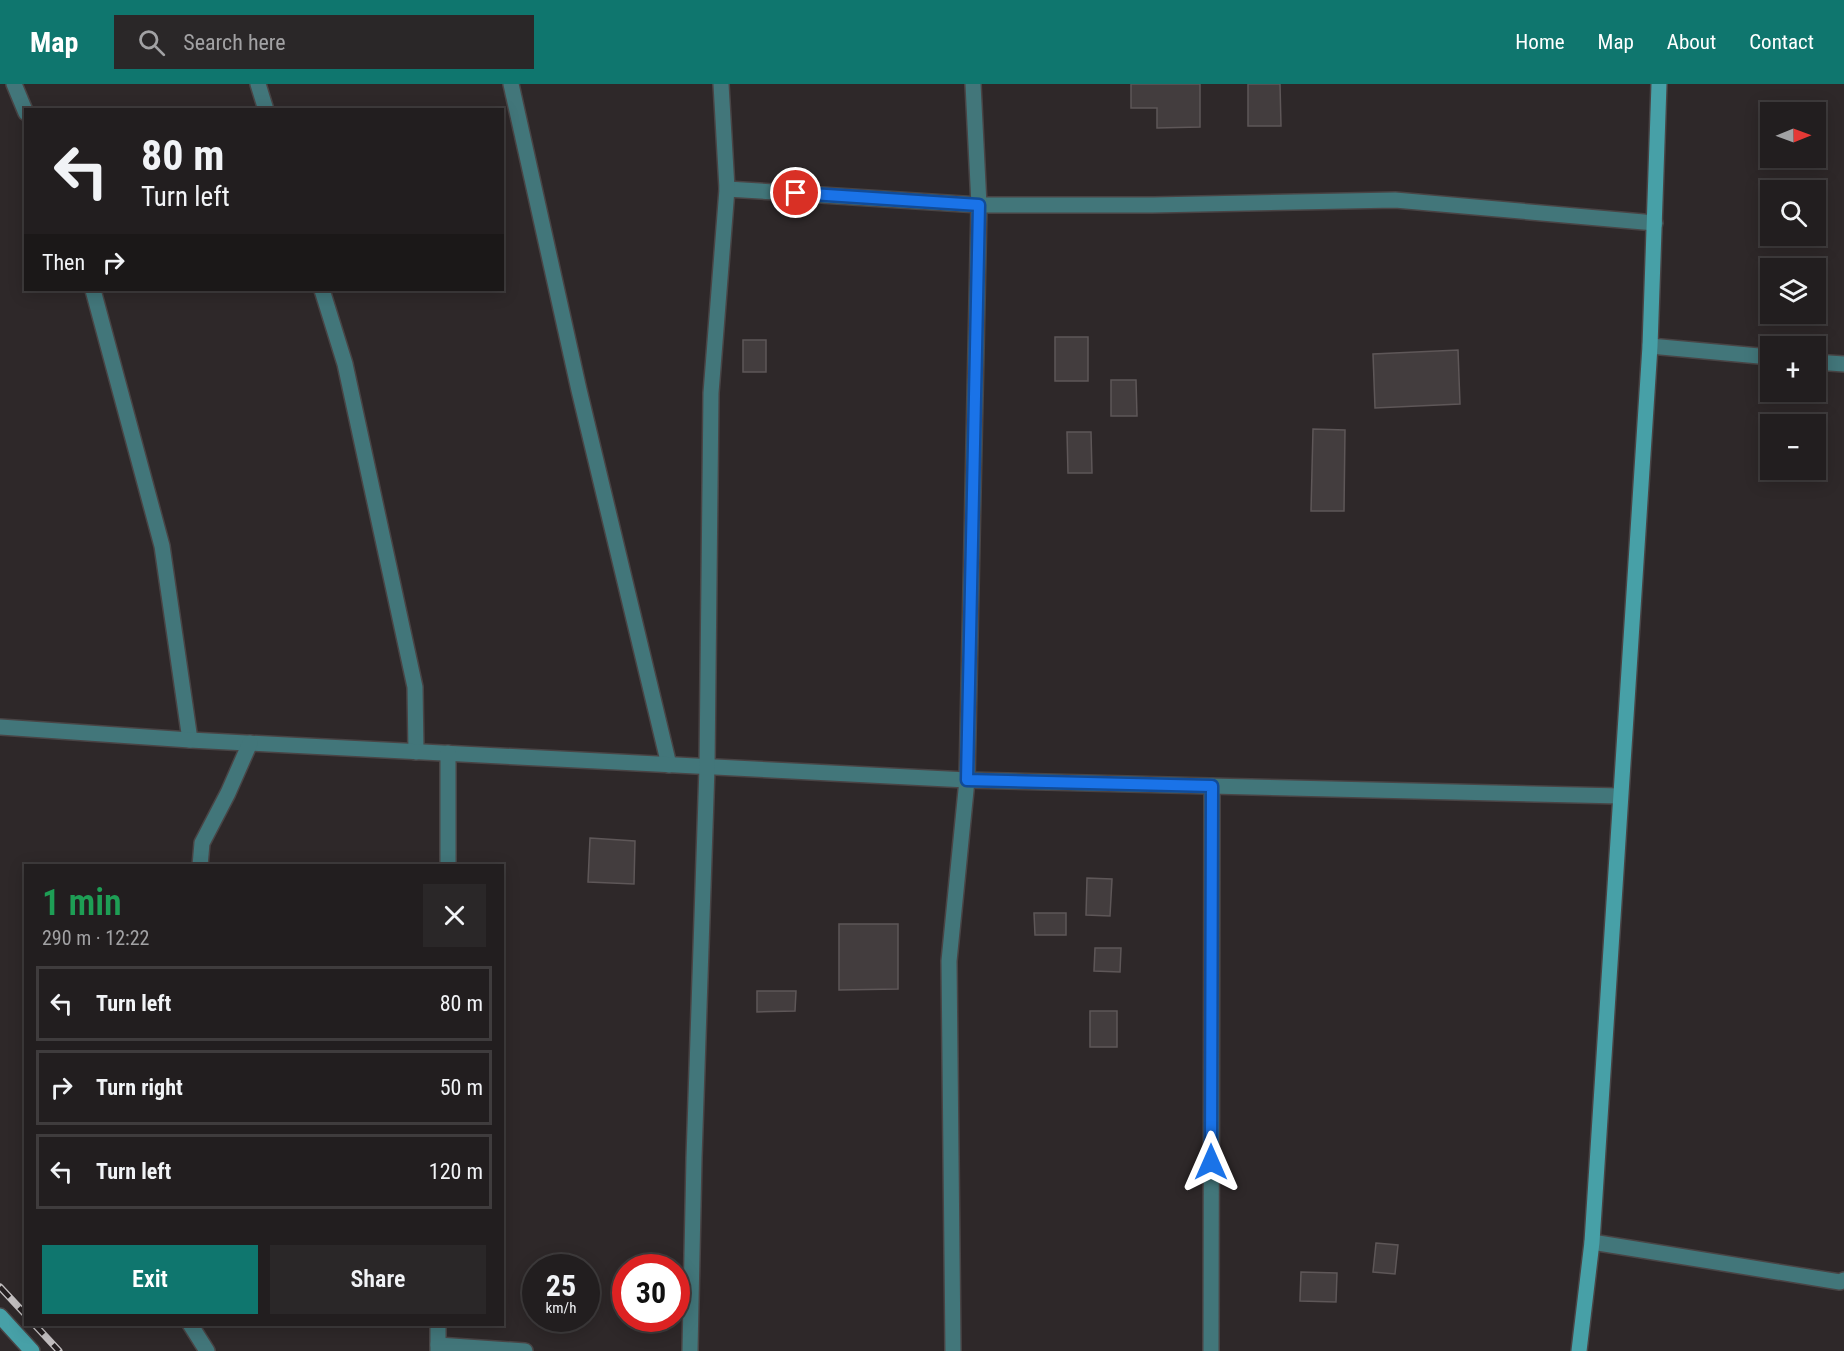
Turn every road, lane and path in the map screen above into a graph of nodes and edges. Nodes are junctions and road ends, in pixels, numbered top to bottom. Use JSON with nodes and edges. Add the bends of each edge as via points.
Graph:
{"nodes":[{"id":1,"x":14,"y":84,"type":"edge"},
{"id":2,"x":258,"y":84,"type":"edge"},
{"id":3,"x":511,"y":84,"type":"edge"},
{"id":4,"x":721,"y":84,"type":"edge"},
{"id":5,"x":973,"y":84,"type":"edge"},
{"id":6,"x":1659,"y":84,"type":"edge"},
{"id":7,"x":24,"y":108,"type":"edge"},
{"id":8,"x":265,"y":108,"type":"edge"},
{"id":9,"x":727,"y":189,"type":"junction"},
{"id":10,"x":979,"y":205,"type":"junction"},
{"id":11,"x":1655,"y":223,"type":"junction"},
{"id":12,"x":93,"y":291,"type":"edge"},
{"id":13,"x":322,"y":291,"type":"edge"},
{"id":14,"x":1650,"y":346,"type":"junction"},
{"id":15,"x":1760,"y":356,"type":"edge"},
{"id":16,"x":1826,"y":363,"type":"edge"},
{"id":17,"x":1844,"y":364,"type":"edge"},
{"id":18,"x":0,"y":727,"type":"edge"},
{"id":19,"x":190,"y":740,"type":"junction"},
{"id":20,"x":250,"y":742,"type":"junction"},
{"id":21,"x":416,"y":752,"type":"junction"},
{"id":22,"x":448,"y":753,"type":"junction"},
{"id":23,"x":669,"y":765,"type":"junction"},
{"id":24,"x":707,"y":767,"type":"junction"},
{"id":25,"x":967,"y":780,"type":"junction"},
{"id":26,"x":1212,"y":786,"type":"junction"},
{"id":27,"x":1620,"y":796,"type":"junction"},
{"id":28,"x":201,"y":864,"type":"edge"},
{"id":29,"x":448,"y":864,"type":"edge"},
{"id":30,"x":1592,"y":1242,"type":"junction"},
{"id":31,"x":1844,"y":1280,"type":"edge"},
{"id":32,"x":0,"y":1316,"type":"edge"},
{"id":33,"x":191,"y":1326,"type":"edge"},
{"id":34,"x":438,"y":1326,"type":"edge"},
{"id":35,"x":438,"y":1348,"type":"edge"},
{"id":36,"x":32,"y":1351,"type":"edge"},
{"id":37,"x":207,"y":1351,"type":"edge"},
{"id":38,"x":525,"y":1351,"type":"edge"},
{"id":39,"x":690,"y":1351,"type":"edge"},
{"id":40,"x":953,"y":1351,"type":"edge"},
{"id":41,"x":1211,"y":1351,"type":"edge"},
{"id":42,"x":1580,"y":1351,"type":"edge"}],
"edges":[{"from":1,"to":7,"type":"street"},
{"from":2,"to":8,"type":"street"},
{"from":3,"to":23,"type":"street"},
{"from":4,"to":9,"type":"street"},
{"from":5,"to":10,"type":"street"},
{"from":6,"to":11,"type":"main road"},
{"from":9,"to":10,"type":"street"},
{"from":9,"to":24,"type":"street","via":[[711,393]]},
{"from":10,"to":11,"type":"street","via":[[1395,200]]},
{"from":10,"to":25,"type":"street"},
{"from":11,"to":14,"type":"main road"},
{"from":12,"to":19,"type":"street","via":[[162,546]]},
{"from":13,"to":21,"type":"street","via":[[345,364],[415,687]]},
{"from":14,"to":15,"type":"street"},
{"from":14,"to":27,"type":"main road"},
{"from":16,"to":17,"type":"street"},
{"from":18,"to":19,"type":"street"},
{"from":19,"to":20,"type":"street"},
{"from":20,"to":21,"type":"street"},
{"from":20,"to":28,"type":"street","via":[[202,843]]},
{"from":21,"to":22,"type":"street"},
{"from":22,"to":23,"type":"street"},
{"from":22,"to":29,"type":"street"},
{"from":23,"to":24,"type":"street"},
{"from":24,"to":25,"type":"street"},
{"from":24,"to":39,"type":"street"},
{"from":25,"to":26,"type":"street"},
{"from":25,"to":40,"type":"street","via":[[949,962]]},
{"from":26,"to":27,"type":"street"},
{"from":26,"to":41,"type":"street"},
{"from":27,"to":30,"type":"main road"},
{"from":30,"to":31,"type":"street"},
{"from":30,"to":42,"type":"main road"},
{"from":32,"to":36,"type":"main road"},
{"from":33,"to":37,"type":"street"},
{"from":34,"to":35,"type":"street"},
{"from":35,"to":38,"type":"street"}]}
